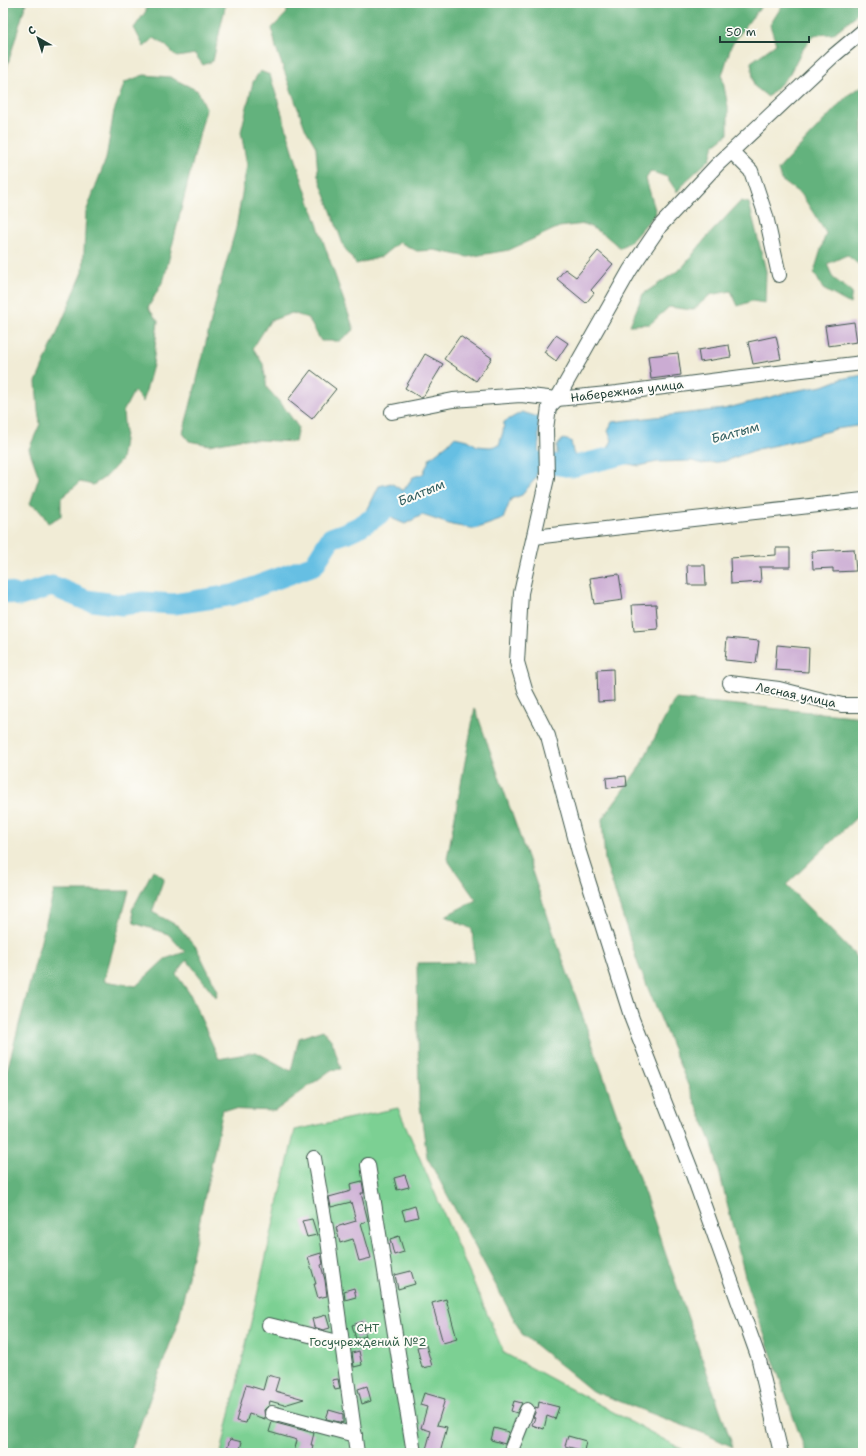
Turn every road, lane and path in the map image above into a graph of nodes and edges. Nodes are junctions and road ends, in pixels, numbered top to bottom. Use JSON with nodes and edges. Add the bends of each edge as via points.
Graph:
{"nodes":[{"id":1,"x":863,"y":31,"type":"edge"},
{"id":2,"x":732,"y":152,"type":"junction"},
{"id":3,"x":779,"y":275,"type":"dead end"},
{"id":4,"x":863,"y":363,"type":"edge"},
{"id":5,"x":557,"y":399,"type":"junction"},
{"id":6,"x":392,"y":412,"type":"dead end"},
{"id":7,"x":863,"y":500,"type":"edge"},
{"id":8,"x":534,"y":537,"type":"junction"},
{"id":9,"x":730,"y":683,"type":"dead end"},
{"id":10,"x":863,"y":705,"type":"edge"},
{"id":11,"x":314,"y":1158,"type":"dead end"},
{"id":12,"x":368,"y":1165,"type":"dead end"},
{"id":13,"x":269,"y":1325,"type":"dead end"},
{"id":14,"x":342,"y":1343,"type":"junction"},
{"id":15,"x":527,"y":1410,"type":"dead end"},
{"id":16,"x":272,"y":1413,"type":"dead end"},
{"id":17,"x":355,"y":1435,"type":"junction"},
{"id":18,"x":358,"y":1453,"type":"edge"},
{"id":19,"x":414,"y":1453,"type":"edge"},
{"id":20,"x":510,"y":1453,"type":"edge"},
{"id":21,"x":781,"y":1453,"type":"edge"}],
"edges":[{"from":1,"to":2,"type":"street"},
{"from":2,"to":3,"type":"street","via":[[751,171],[766,216]]},
{"from":2,"to":5,"type":"street","via":[[660,226],[630,270]]},
{"from":4,"to":5,"type":"street","name":"Набережная улица"},
{"from":5,"to":6,"type":"street","name":"Набережная улица","via":[[521,395],[476,398]]},
{"from":5,"to":8,"type":"street","via":[[549,407],[546,429],[548,478]]},
{"from":7,"to":8,"type":"street"},
{"from":8,"to":21,"type":"street","via":[[521,593],[517,662],[526,693],[548,736],[579,852],[632,1019],[693,1175],[758,1356]]},
{"from":9,"to":10,"type":"street","name":"Лесная улица","via":[[778,689],[842,705]]},
{"from":11,"to":14,"type":"street"},
{"from":12,"to":19,"type":"street"},
{"from":13,"to":14,"type":"street"},
{"from":14,"to":17,"type":"street"},
{"from":15,"to":20,"type":"street"},
{"from":16,"to":17,"type":"street"},
{"from":17,"to":18,"type":"street"}]}
